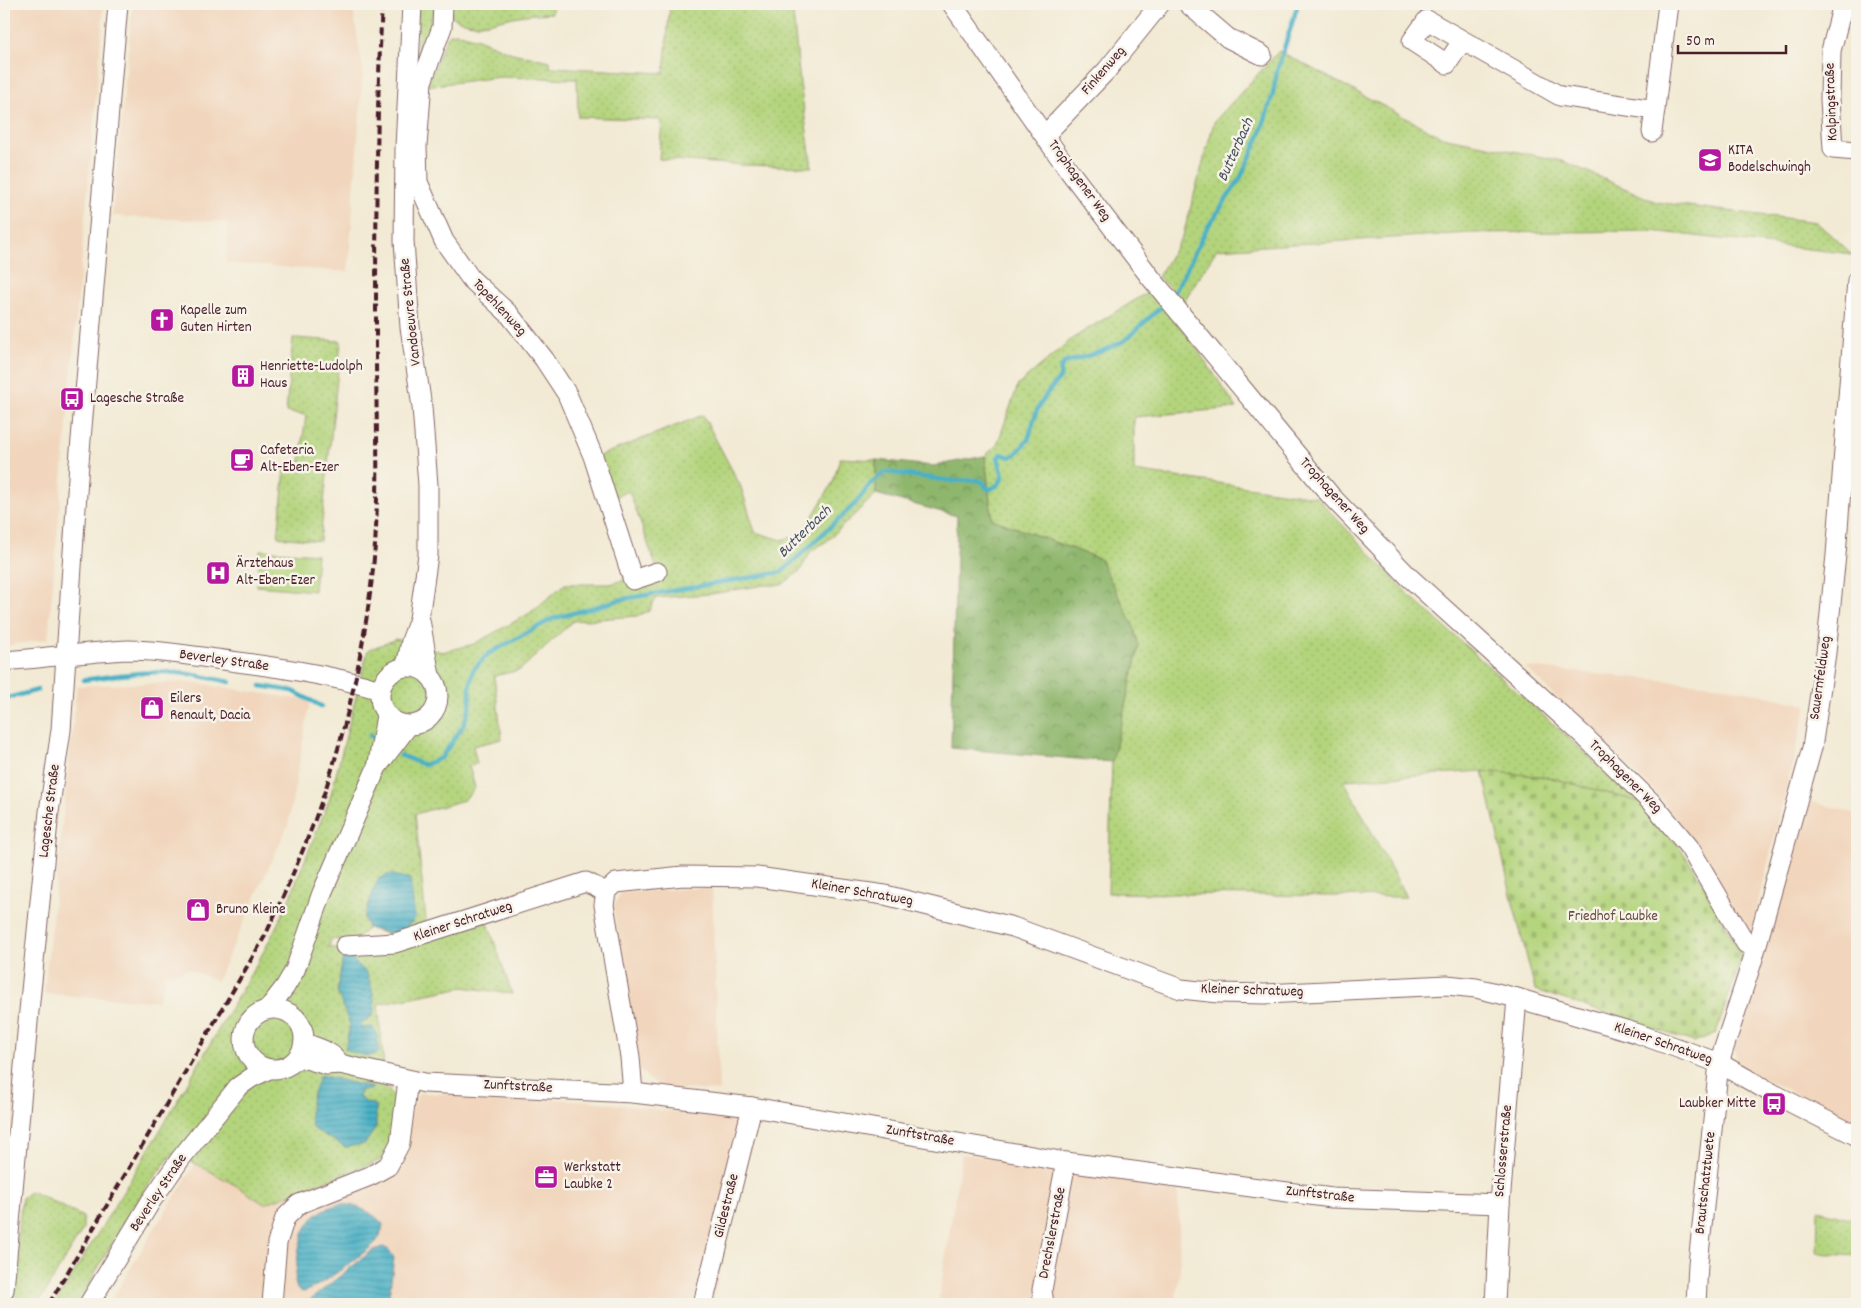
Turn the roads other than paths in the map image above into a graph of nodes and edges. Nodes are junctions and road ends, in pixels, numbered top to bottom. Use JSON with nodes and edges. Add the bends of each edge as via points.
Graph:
{"nodes":[{"id":1,"x":118,"y":4,"type":"edge"},
{"id":2,"x":412,"y":4,"type":"edge"},
{"id":3,"x":443,"y":4,"type":"edge"},
{"id":4,"x":952,"y":4,"type":"edge"},
{"id":5,"x":1188,"y":4,"type":"edge"},
{"id":6,"x":1668,"y":4,"type":"edge"},
{"id":7,"x":1844,"y":4,"type":"edge"},
{"id":8,"x":1153,"y":6,"type":"edge"},
{"id":9,"x":1462,"y":41,"type":"dead end"},
{"id":10,"x":1262,"y":55,"type":"dead end"},
{"id":11,"x":1655,"y":110,"type":"junction"},
{"id":12,"x":1652,"y":132,"type":"dead end"},
{"id":13,"x":1045,"y":135,"type":"junction"},
{"id":14,"x":1857,"y":151,"type":"edge"},
{"id":15,"x":1857,"y":280,"type":"edge"},
{"id":16,"x":657,"y":572,"type":"dead end"},
{"id":17,"x":420,"y":619,"type":"junction"},
{"id":18,"x":66,"y":655,"type":"junction"},
{"id":19,"x":4,"y":661,"type":"edge"},
{"id":20,"x":406,"y":667,"type":"junction"},
{"id":21,"x":430,"y":676,"type":"junction"},
{"id":22,"x":380,"y":690,"type":"junction"},
{"id":23,"x":386,"y":715,"type":"junction"},
{"id":24,"x":408,"y":726,"type":"junction"},
{"id":25,"x":377,"y":767,"type":"junction"},
{"id":26,"x":606,"y":892,"type":"junction"},
{"id":27,"x":345,"y":946,"type":"dead end"},
{"id":28,"x":1756,"y":947,"type":"junction"},
{"id":29,"x":295,"y":970,"type":"junction"},
{"id":30,"x":1517,"y":998,"type":"junction"},
{"id":31,"x":268,"y":1009,"type":"junction"},
{"id":32,"x":294,"y":1016,"type":"junction"},
{"id":33,"x":302,"y":1050,"type":"junction"},
{"id":34,"x":247,"y":1051,"type":"junction"},
{"id":35,"x":1719,"y":1063,"type":"junction"},
{"id":36,"x":269,"y":1069,"type":"junction"},
{"id":37,"x":408,"y":1080,"type":"junction"},
{"id":38,"x":238,"y":1087,"type":"junction"},
{"id":39,"x":634,"y":1093,"type":"junction"},
{"id":40,"x":752,"y":1107,"type":"junction"},
{"id":41,"x":1857,"y":1136,"type":"edge"},
{"id":42,"x":1066,"y":1162,"type":"junction"},
{"id":43,"x":1500,"y":1204,"type":"junction"},
{"id":44,"x":4,"y":1290,"type":"edge"},
{"id":45,"x":89,"y":1304,"type":"edge"},
{"id":46,"x":272,"y":1304,"type":"edge"},
{"id":47,"x":703,"y":1304,"type":"edge"},
{"id":48,"x":1044,"y":1304,"type":"edge"},
{"id":49,"x":1495,"y":1304,"type":"edge"},
{"id":50,"x":1696,"y":1304,"type":"edge"}],
"edges":[{"from":1,"to":18,"type":"street","name":"Lagesche Straße"},
{"from":2,"to":17,"type":"street","name":"Vandoeuvre Straße","via":[[404,241],[428,485],[428,555]]},
{"from":3,"to":16,"type":"street","name":"Topehlenweg","via":[[442,27],[422,82],[418,182],[444,241],[472,279],[509,314],[567,394],[593,456],[633,580]]},
{"from":4,"to":13,"type":"street","name":"Trophagener Weg"},
{"from":5,"to":10,"type":"street","via":[[1228,38]]},
{"from":6,"to":11,"type":"street"},
{"from":7,"to":14,"type":"street","name":"Kolpingstraße","via":[[1831,51],[1833,148]]},
{"from":8,"to":13,"type":"street","name":"Finkenweg","via":[[1107,70]]},
{"from":9,"to":11,"type":"street","via":[[1560,96]]},
{"from":11,"to":12,"type":"street"},
{"from":13,"to":28,"type":"street","name":"Trophagener Weg","via":[[1151,278],[1331,496],[1409,577],[1654,804],[1689,847],[1746,944]]},
{"from":15,"to":28,"type":"street","name":"Sauernfeldweg","via":[[1836,555],[1813,739]]},
{"from":17,"to":20,"type":"street","name":"Vandoeuvre Straße"},
{"from":17,"to":21,"type":"street","name":"Vandoeuvre Straße"},
{"from":18,"to":19,"type":"street","name":"Beverley Straße"},
{"from":18,"to":22,"type":"street","name":"Beverley Straße","via":[[131,650],[157,652],[245,663]]},
{"from":18,"to":44,"type":"street","name":"Lagesche Straße"},
{"from":20,"to":21,"type":"street","via":[[419,669]]},
{"from":20,"to":22,"type":"street","via":[[392,672]]},
{"from":21,"to":24,"type":"street","via":[[438,691],[436,708],[424,722]]},
{"from":22,"to":23,"type":"street"},
{"from":23,"to":24,"type":"street"},
{"from":23,"to":25,"type":"street"},
{"from":24,"to":25,"type":"street"},
{"from":25,"to":29,"type":"street","via":[[322,893]]},
{"from":26,"to":27,"type":"street","name":"Kleiner Schratweg","via":[[586,882],[395,943]]},
{"from":26,"to":30,"type":"street","name":"Kleiner Schratweg","via":[[616,883],[683,876],[757,877],[885,895],[1013,928],[1181,988],[1265,994],[1447,985]]},
{"from":26,"to":39,"type":"street","via":[[604,905]]},
{"from":28,"to":35,"type":"street","name":"Sauernfeldweg"},
{"from":29,"to":31,"type":"street"},
{"from":29,"to":32,"type":"street"},
{"from":30,"to":35,"type":"street","name":"Kleiner Schratweg","via":[[1636,1033]]},
{"from":30,"to":43,"type":"street","name":"Schlosserstraße"},
{"from":31,"to":32,"type":"street","via":[[286,1011]]},
{"from":31,"to":34,"type":"street","via":[[247,1025],[244,1043]]},
{"from":32,"to":33,"type":"street","via":[[303,1028]]},
{"from":33,"to":36,"type":"street","via":[[286,1067]]},
{"from":33,"to":37,"type":"street","name":"Zunftstraße","via":[[326,1066],[340,1064]]},
{"from":34,"to":36,"type":"street","via":[[252,1060]]},
{"from":34,"to":38,"type":"street"},
{"from":35,"to":41,"type":"street","name":"Kleiner Schratweg"},
{"from":35,"to":50,"type":"street","name":"Brautschatztwete"},
{"from":36,"to":38,"type":"street"},
{"from":37,"to":39,"type":"street","name":"Zunftstraße"},
{"from":37,"to":46,"type":"street","via":[[400,1143],[388,1166],[299,1204],[285,1218],[277,1243]]},
{"from":38,"to":45,"type":"street","name":"Beverley Straße","via":[[151,1201]]},
{"from":39,"to":40,"type":"street","name":"Zunftstraße"},
{"from":40,"to":42,"type":"street","name":"Zunftstraße"},
{"from":40,"to":47,"type":"street","name":"Gildestraße"},
{"from":42,"to":43,"type":"street","name":"Zunftstraße","via":[[1332,1198]]},
{"from":42,"to":48,"type":"street","name":"Drechslerstraße","via":[[1042,1290]]},
{"from":43,"to":49,"type":"street","name":"Schlosserstraße"}]}
